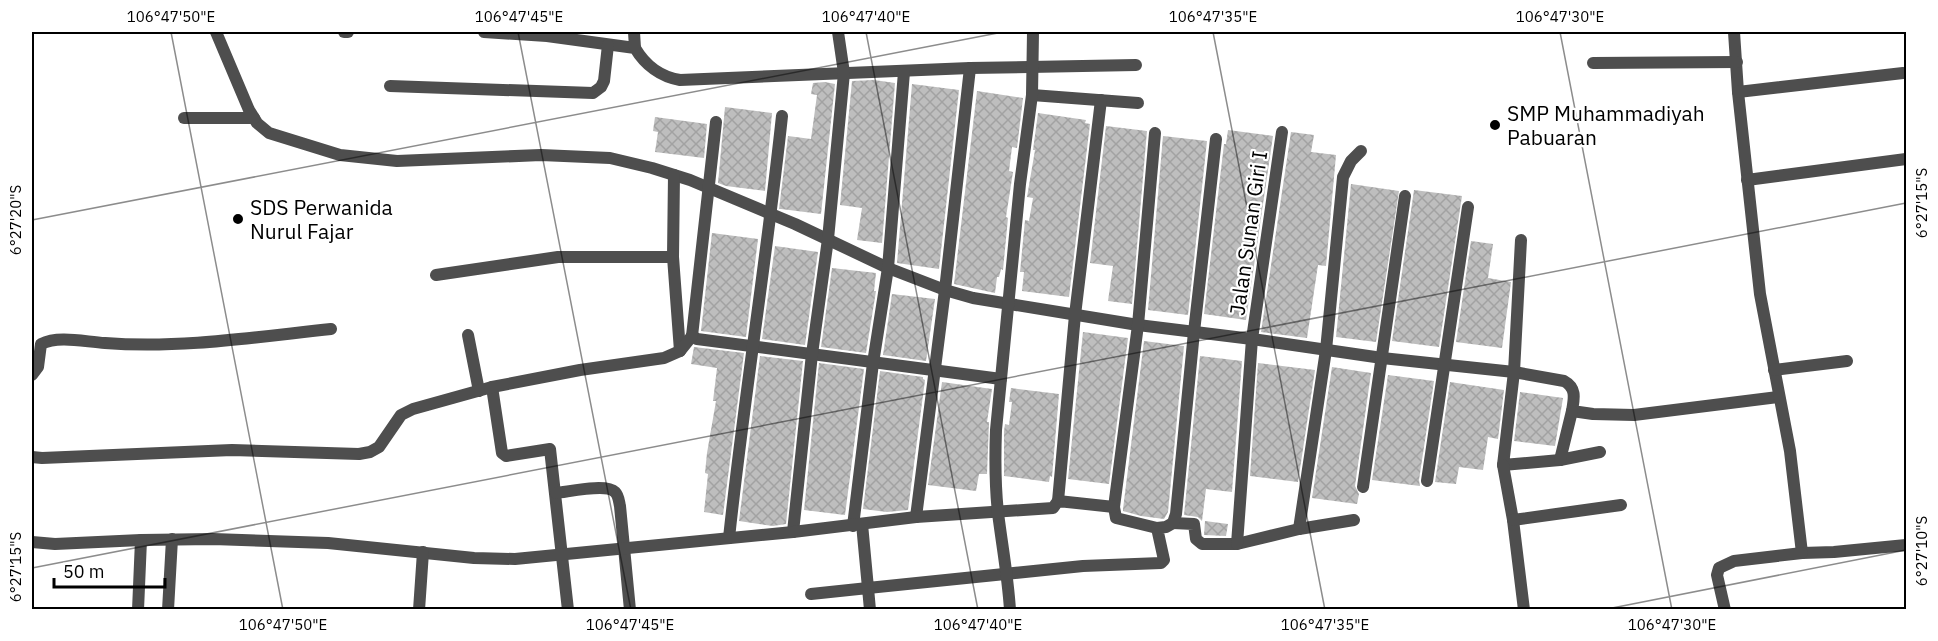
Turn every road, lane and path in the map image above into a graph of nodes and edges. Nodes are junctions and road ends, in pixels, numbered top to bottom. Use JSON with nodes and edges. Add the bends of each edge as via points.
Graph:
{"nodes":[{"id":1,"x":216,"y":32,"type":"edge"},
{"id":2,"x":484,"y":32,"type":"edge"},
{"id":3,"x":634,"y":32,"type":"edge"},
{"id":4,"x":838,"y":32,"type":"edge"},
{"id":5,"x":1033,"y":32,"type":"edge"},
{"id":6,"x":1734,"y":32,"type":"edge"},
{"id":7,"x":608,"y":45,"type":"junction"},
{"id":8,"x":635,"y":48,"type":"junction"},
{"id":9,"x":1737,"y":62,"type":"junction"},
{"id":10,"x":1593,"y":63,"type":"dead end"},
{"id":11,"x":1136,"y":65,"type":"dead end"},
{"id":12,"x":970,"y":68,"type":"junction"},
{"id":13,"x":1032,"y":68,"type":"junction"},
{"id":14,"x":904,"y":72,"type":"junction"},
{"id":15,"x":844,"y":73,"type":"junction"},
{"id":16,"x":1903,"y":73,"type":"dead end"},
{"id":17,"x":390,"y":86,"type":"dead end"},
{"id":18,"x":1738,"y":92,"type":"junction"},
{"id":19,"x":1032,"y":95,"type":"junction"},
{"id":20,"x":1101,"y":100,"type":"junction"},
{"id":21,"x":1138,"y":103,"type":"dead end"},
{"id":22,"x":782,"y":116,"type":"dead end"},
{"id":23,"x":184,"y":118,"type":"dead end"},
{"id":24,"x":254,"y":118,"type":"junction"},
{"id":25,"x":716,"y":122,"type":"dead end"},
{"id":26,"x":1282,"y":132,"type":"dead end"},
{"id":27,"x":1155,"y":133,"type":"dead end"},
{"id":28,"x":1216,"y":139,"type":"dead end"},
{"id":29,"x":1361,"y":151,"type":"dead end"},
{"id":30,"x":1906,"y":159,"type":"edge"},
{"id":31,"x":674,"y":175,"type":"junction"},
{"id":32,"x":1747,"y":180,"type":"junction"},
{"id":33,"x":710,"y":189,"type":"junction"},
{"id":34,"x":1405,"y":196,"type":"dead end"},
{"id":35,"x":1468,"y":207,"type":"dead end"},
{"id":36,"x":771,"y":215,"type":"junction"},
{"id":37,"x":828,"y":239,"type":"junction"},
{"id":38,"x":1521,"y":240,"type":"dead end"},
{"id":39,"x":673,"y":257,"type":"junction"},
{"id":40,"x":888,"y":267,"type":"junction"},
{"id":41,"x":436,"y":275,"type":"dead end"},
{"id":42,"x":945,"y":290,"type":"junction"},
{"id":43,"x":1009,"y":304,"type":"junction"},
{"id":44,"x":1075,"y":315,"type":"junction"},
{"id":45,"x":1138,"y":325,"type":"junction"},
{"id":46,"x":330,"y":329,"type":"dead end"},
{"id":47,"x":1194,"y":332,"type":"junction"},
{"id":48,"x":468,"y":335,"type":"dead end"},
{"id":49,"x":692,"y":336,"type":"junction"},
{"id":50,"x":1252,"y":339,"type":"junction"},
{"id":51,"x":752,"y":346,"type":"junction"},
{"id":52,"x":1326,"y":350,"type":"junction"},
{"id":53,"x":680,"y":351,"type":"junction"},
{"id":54,"x":812,"y":354,"type":"junction"},
{"id":55,"x":1382,"y":358,"type":"junction"},
{"id":56,"x":1847,"y":361,"type":"dead end"},
{"id":57,"x":873,"y":363,"type":"junction"},
{"id":58,"x":1444,"y":364,"type":"junction"},
{"id":59,"x":1773,"y":370,"type":"junction"},
{"id":60,"x":935,"y":371,"type":"junction"},
{"id":61,"x":1514,"y":372,"type":"junction"},
{"id":62,"x":32,"y":375,"type":"edge"},
{"id":63,"x":1001,"y":379,"type":"junction"},
{"id":64,"x":492,"y":387,"type":"junction"},
{"id":65,"x":478,"y":391,"type":"junction"},
{"id":66,"x":1778,"y":397,"type":"junction"},
{"id":67,"x":1572,"y":411,"type":"junction"},
{"id":68,"x":1600,"y":452,"type":"dead end"},
{"id":69,"x":32,"y":457,"type":"edge"},
{"id":70,"x":1560,"y":460,"type":"junction"},
{"id":71,"x":1503,"y":465,"type":"junction"},
{"id":72,"x":1427,"y":481,"type":"dead end"},
{"id":73,"x":1363,"y":487,"type":"dead end"},
{"id":74,"x":556,"y":493,"type":"junction"},
{"id":75,"x":1058,"y":501,"type":"junction"},
{"id":76,"x":1621,"y":505,"type":"dead end"},
{"id":77,"x":1114,"y":507,"type":"junction"},
{"id":78,"x":998,"y":513,"type":"junction"},
{"id":79,"x":916,"y":518,"type":"junction"},
{"id":80,"x":1354,"y":520,"type":"dead end"},
{"id":81,"x":1513,"y":520,"type":"junction"},
{"id":82,"x":1173,"y":523,"type":"junction"},
{"id":83,"x":858,"y":525,"type":"junction"},
{"id":84,"x":1157,"y":528,"type":"junction"},
{"id":85,"x":1299,"y":529,"type":"junction"},
{"id":86,"x":793,"y":532,"type":"junction"},
{"id":87,"x":729,"y":538,"type":"junction"},
{"id":88,"x":172,"y":539,"type":"junction"},
{"id":89,"x":141,"y":540,"type":"junction"},
{"id":90,"x":32,"y":542,"type":"edge"},
{"id":91,"x":1237,"y":544,"type":"junction"},
{"id":92,"x":1906,"y":545,"type":"edge"},
{"id":93,"x":624,"y":549,"type":"junction"},
{"id":94,"x":423,"y":552,"type":"junction"},
{"id":95,"x":1802,"y":553,"type":"junction"},
{"id":96,"x":563,"y":555,"type":"junction"},
{"id":97,"x":1008,"y":573,"type":"junction"},
{"id":98,"x":868,"y":588,"type":"junction"},
{"id":99,"x":811,"y":594,"type":"dead end"},
{"id":100,"x":138,"y":609,"type":"edge"},
{"id":101,"x":168,"y":609,"type":"edge"},
{"id":102,"x":419,"y":609,"type":"edge"},
{"id":103,"x":568,"y":609,"type":"edge"},
{"id":104,"x":630,"y":609,"type":"edge"},
{"id":105,"x":870,"y":609,"type":"edge"},
{"id":106,"x":1010,"y":609,"type":"edge"},
{"id":107,"x":1524,"y":609,"type":"edge"},
{"id":108,"x":1725,"y":609,"type":"edge"}],
"edges":[{"from":1,"to":24,"type":"street"},
{"from":2,"to":7,"type":"street"},
{"from":3,"to":8,"type":"street"},
{"from":4,"to":15,"type":"street"},
{"from":5,"to":13,"type":"street"},
{"from":6,"to":9,"type":"street"},
{"from":7,"to":8,"type":"street"},
{"from":7,"to":17,"type":"street","via":[[604,81],[592,93]]},
{"from":8,"to":15,"type":"street","via":[[661,75],[680,80]]},
{"from":9,"to":10,"type":"street"},
{"from":9,"to":18,"type":"street"},
{"from":11,"to":13,"type":"street"},
{"from":12,"to":13,"type":"street"},
{"from":12,"to":14,"type":"street"},
{"from":12,"to":42,"type":"street"},
{"from":13,"to":19,"type":"street"},
{"from":14,"to":15,"type":"street"},
{"from":14,"to":40,"type":"street"},
{"from":15,"to":37,"type":"street"},
{"from":16,"to":18,"type":"street"},
{"from":18,"to":32,"type":"street"},
{"from":19,"to":20,"type":"street"},
{"from":19,"to":43,"type":"street"},
{"from":20,"to":21,"type":"street"},
{"from":20,"to":44,"type":"street"},
{"from":22,"to":36,"type":"street"},
{"from":23,"to":24,"type":"street"},
{"from":24,"to":31,"type":"street","via":[[269,133],[340,154],[397,161],[541,155],[610,158]]},
{"from":25,"to":33,"type":"street"},
{"from":26,"to":50,"type":"street","name":"Jalan Sunan Giri I"},
{"from":27,"to":45,"type":"street"},
{"from":28,"to":47,"type":"street"},
{"from":29,"to":52,"type":"street","via":[[1342,177]]},
{"from":30,"to":32,"type":"street"},
{"from":31,"to":33,"type":"street"},
{"from":31,"to":39,"type":"street"},
{"from":32,"to":59,"type":"street"},
{"from":33,"to":36,"type":"street"},
{"from":33,"to":49,"type":"street"},
{"from":34,"to":55,"type":"street"},
{"from":35,"to":58,"type":"street"},
{"from":36,"to":37,"type":"street"},
{"from":36,"to":51,"type":"street"},
{"from":37,"to":40,"type":"street"},
{"from":37,"to":54,"type":"street"},
{"from":38,"to":61,"type":"street"},
{"from":39,"to":41,"type":"street","via":[[558,257]]},
{"from":39,"to":53,"type":"street"},
{"from":40,"to":42,"type":"street"},
{"from":40,"to":57,"type":"street"},
{"from":42,"to":43,"type":"street"},
{"from":42,"to":60,"type":"street"},
{"from":43,"to":44,"type":"street"},
{"from":43,"to":63,"type":"street"},
{"from":44,"to":45,"type":"street"},
{"from":44,"to":75,"type":"street"},
{"from":45,"to":47,"type":"street"},
{"from":45,"to":77,"type":"street"},
{"from":46,"to":62,"type":"street","via":[[231,340],[128,345],[53,339],[41,344],[38,367]]},
{"from":47,"to":50,"type":"street"},
{"from":47,"to":82,"type":"street"},
{"from":48,"to":65,"type":"street"},
{"from":49,"to":51,"type":"street"},
{"from":49,"to":53,"type":"street"},
{"from":50,"to":52,"type":"street"},
{"from":50,"to":91,"type":"street","name":"Jalan Sunan Giri I"},
{"from":51,"to":54,"type":"street"},
{"from":51,"to":87,"type":"street"},
{"from":52,"to":55,"type":"street"},
{"from":52,"to":85,"type":"street"},
{"from":53,"to":64,"type":"street","via":[[664,358]]},
{"from":54,"to":57,"type":"street"},
{"from":54,"to":86,"type":"street"},
{"from":55,"to":58,"type":"street"},
{"from":55,"to":73,"type":"street"},
{"from":56,"to":59,"type":"street"},
{"from":57,"to":60,"type":"street"},
{"from":57,"to":83,"type":"street"},
{"from":58,"to":61,"type":"street"},
{"from":58,"to":72,"type":"street"},
{"from":59,"to":66,"type":"street"},
{"from":60,"to":63,"type":"street"},
{"from":60,"to":79,"type":"street"},
{"from":61,"to":67,"type":"street","via":[[1570,385],[1574,391]]},
{"from":61,"to":71,"type":"street"},
{"from":63,"to":78,"type":"street","via":[[996,455]]},
{"from":64,"to":65,"type":"street"},
{"from":64,"to":74,"type":"street","via":[[502,453],[506,456],[550,449]]},
{"from":65,"to":69,"type":"street","via":[[401,414],[379,447],[359,454],[232,450]]},
{"from":66,"to":67,"type":"street","via":[[1634,415]]},
{"from":66,"to":95,"type":"street","via":[[1790,451]]},
{"from":67,"to":70,"type":"street"},
{"from":68,"to":70,"type":"street"},
{"from":70,"to":71,"type":"street"},
{"from":71,"to":81,"type":"street"},
{"from":74,"to":93,"type":"street","via":[[613,490],[618,498]]},
{"from":74,"to":96,"type":"street"},
{"from":75,"to":77,"type":"street"},
{"from":75,"to":78,"type":"street","via":[[1053,508]]},
{"from":76,"to":81,"type":"street"},
{"from":77,"to":84,"type":"street","via":[[1116,518]]},
{"from":78,"to":79,"type":"street"},
{"from":78,"to":97,"type":"street"},
{"from":79,"to":83,"type":"street"},
{"from":80,"to":85,"type":"street"},
{"from":81,"to":107,"type":"street"},
{"from":82,"to":84,"type":"street"},
{"from":82,"to":91,"type":"street","via":[[1194,524],[1196,539],[1202,544]]},
{"from":83,"to":86,"type":"street"},
{"from":83,"to":98,"type":"street"},
{"from":84,"to":97,"type":"street","via":[[1164,556],[1161,563]]},
{"from":85,"to":91,"type":"street"},
{"from":86,"to":87,"type":"street"},
{"from":87,"to":93,"type":"street"},
{"from":88,"to":89,"type":"street"},
{"from":88,"to":94,"type":"street","via":[[328,543]]},
{"from":88,"to":101,"type":"street"},
{"from":89,"to":90,"type":"street"},
{"from":89,"to":100,"type":"street"},
{"from":92,"to":95,"type":"street"},
{"from":93,"to":96,"type":"street"},
{"from":93,"to":104,"type":"street"},
{"from":94,"to":96,"type":"street","via":[[494,559]]},
{"from":94,"to":102,"type":"street"},
{"from":95,"to":108,"type":"street","via":[[1734,561],[1719,568]]},
{"from":96,"to":103,"type":"street"},
{"from":97,"to":98,"type":"street"},
{"from":97,"to":106,"type":"street"},
{"from":98,"to":99,"type":"street"},
{"from":98,"to":105,"type":"street"}]}
